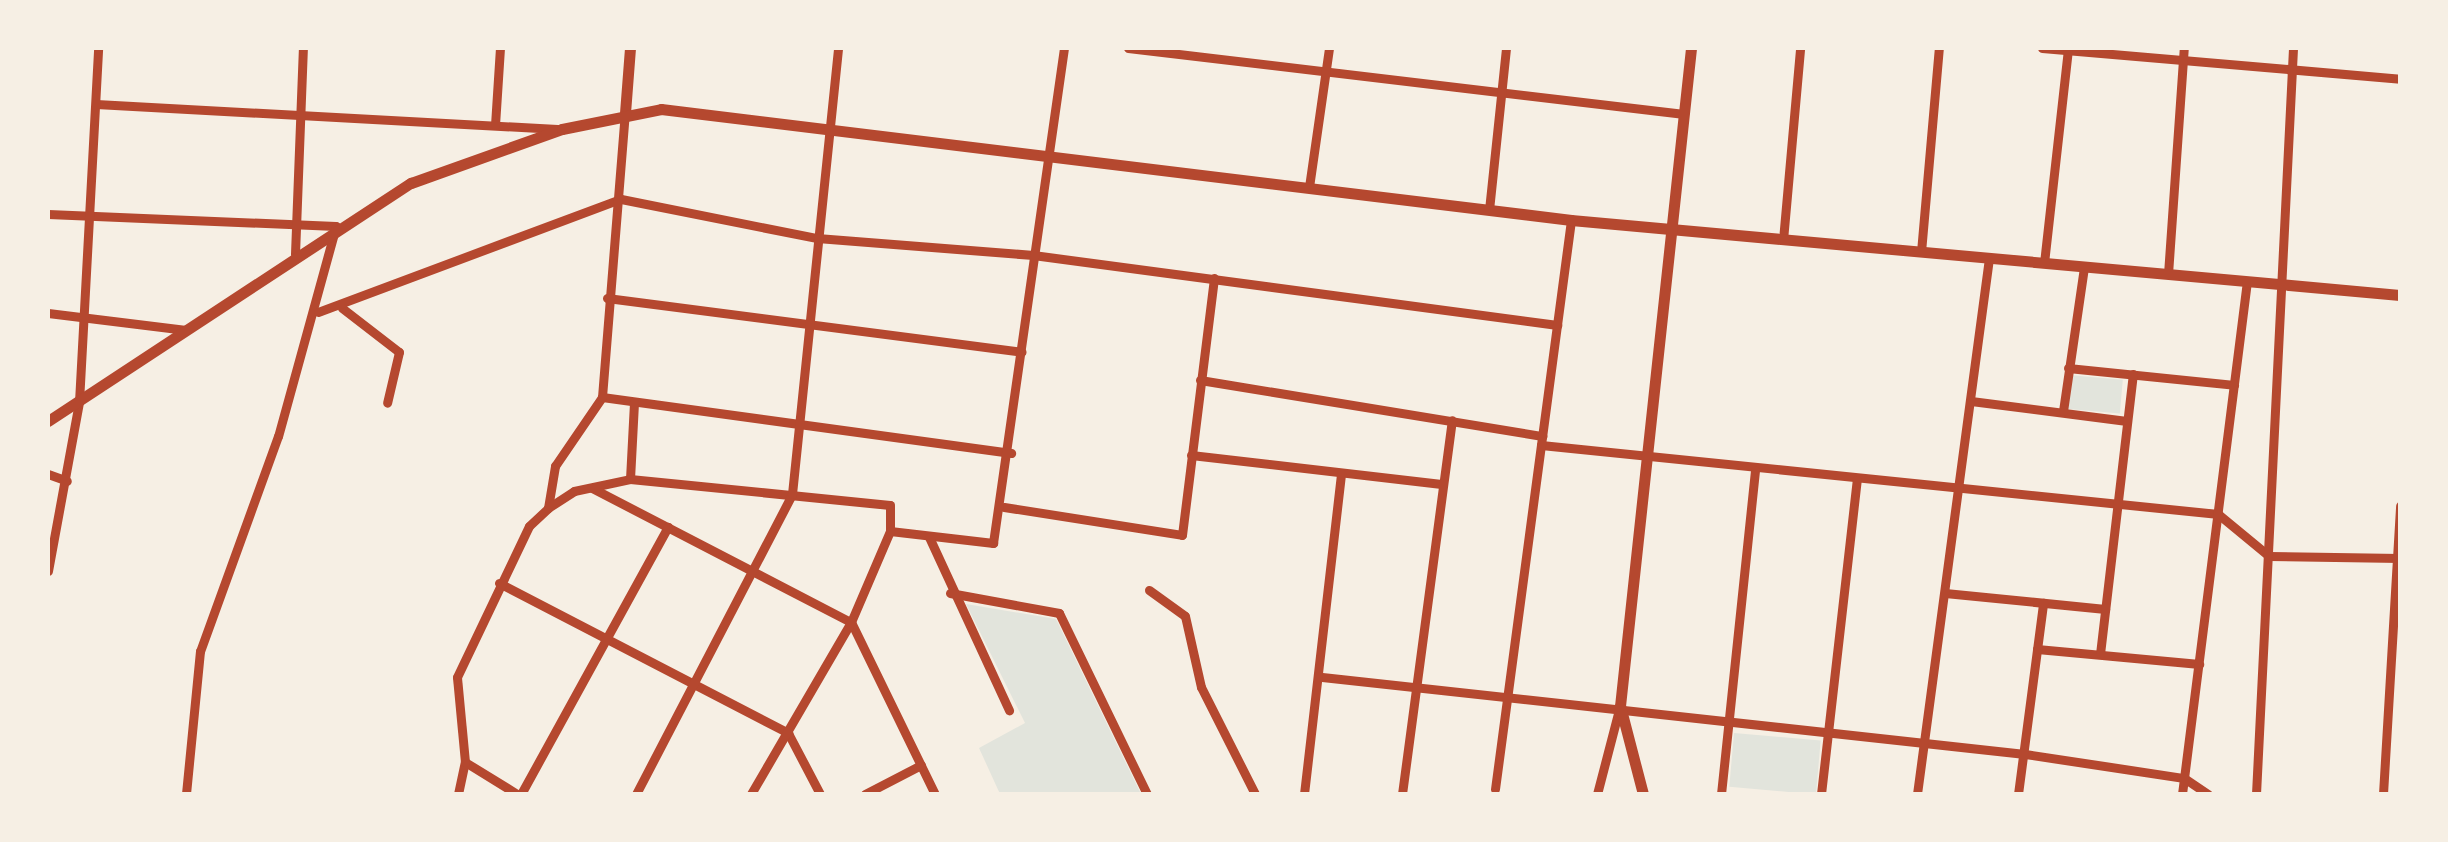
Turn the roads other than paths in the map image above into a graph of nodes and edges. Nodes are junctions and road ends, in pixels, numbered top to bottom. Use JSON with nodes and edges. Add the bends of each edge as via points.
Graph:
{"nodes":[{"id":1,"x":98,"y":48,"type":"edge"},
{"id":2,"x":303,"y":48,"type":"edge"},
{"id":3,"x":500,"y":48,"type":"edge"},
{"id":4,"x":630,"y":48,"type":"edge"},
{"id":5,"x":838,"y":48,"type":"edge"},
{"id":6,"x":1064,"y":48,"type":"edge"},
{"id":7,"x":1128,"y":48,"type":"edge"},
{"id":8,"x":1328,"y":48,"type":"edge"},
{"id":9,"x":1506,"y":48,"type":"edge"},
{"id":10,"x":1691,"y":48,"type":"edge"},
{"id":11,"x":1800,"y":48,"type":"edge"},
{"id":12,"x":1940,"y":48,"type":"edge"},
{"id":13,"x":2042,"y":48,"type":"edge"},
{"id":14,"x":2184,"y":48,"type":"edge"},
{"id":15,"x":2293,"y":48,"type":"edge"},
{"id":16,"x":2067,"y":49,"type":"edge"},
{"id":17,"x":2183,"y":61,"type":"junction"},
{"id":18,"x":1325,"y":72,"type":"junction"},
{"id":19,"x":2291,"y":72,"type":"junction"},
{"id":20,"x":2400,"y":79,"type":"edge"},
{"id":21,"x":1504,"y":93,"type":"junction"},
{"id":22,"x":96,"y":104,"type":"junction"},
{"id":23,"x":625,"y":113,"type":"junction"},
{"id":24,"x":1684,"y":114,"type":"junction"},
{"id":25,"x":299,"y":115,"type":"junction"},
{"id":26,"x":495,"y":126,"type":"junction"},
{"id":27,"x":562,"y":129,"type":"junction"},
{"id":28,"x":829,"y":129,"type":"junction"},
{"id":29,"x":1050,"y":156,"type":"junction"},
{"id":30,"x":1310,"y":187,"type":"junction"},
{"id":31,"x":621,"y":199,"type":"junction"},
{"id":32,"x":1489,"y":210,"type":"junction"},
{"id":33,"x":48,"y":214,"type":"edge"},
{"id":34,"x":90,"y":216,"type":"junction"},
{"id":35,"x":1571,"y":220,"type":"junction"},
{"id":36,"x":294,"y":224,"type":"junction"},
{"id":37,"x":336,"y":226,"type":"junction"},
{"id":38,"x":1674,"y":230,"type":"junction"},
{"id":39,"x":817,"y":238,"type":"junction"},
{"id":40,"x":1783,"y":240,"type":"junction"},
{"id":41,"x":1921,"y":252,"type":"junction"},
{"id":42,"x":295,"y":254,"type":"junction"},
{"id":43,"x":1033,"y":256,"type":"junction"},
{"id":44,"x":1990,"y":258,"type":"junction"},
{"id":45,"x":2044,"y":263,"type":"junction"},
{"id":46,"x":2084,"y":267,"type":"junction"},
{"id":47,"x":2168,"y":274,"type":"junction"},
{"id":48,"x":1214,"y":278,"type":"junction"},
{"id":49,"x":2246,"y":281,"type":"junction"},
{"id":50,"x":2284,"y":285,"type":"junction"},
{"id":51,"x":2400,"y":295,"type":"edge"},
{"id":52,"x":607,"y":298,"type":"junction"},
{"id":53,"x":342,"y":308,"type":"junction"},
{"id":54,"x":318,"y":312,"type":"junction"},
{"id":55,"x":48,"y":313,"type":"edge"},
{"id":56,"x":85,"y":314,"type":"junction"},
{"id":57,"x":1557,"y":325,"type":"junction"},
{"id":58,"x":186,"y":330,"type":"junction"},
{"id":59,"x":806,"y":330,"type":"junction"},
{"id":60,"x":1022,"y":352,"type":"junction"},
{"id":61,"x":2068,"y":368,"type":"junction"},
{"id":62,"x":2133,"y":374,"type":"junction"},
{"id":63,"x":1200,"y":380,"type":"junction"},
{"id":64,"x":2234,"y":385,"type":"junction"},
{"id":65,"x":602,"y":397,"type":"junction"},
{"id":66,"x":1970,"y":401,"type":"junction"},
{"id":67,"x":78,"y":402,"type":"junction"},
{"id":68,"x":634,"y":402,"type":"junction"},
{"id":69,"x":387,"y":403,"type":"dead end"},
{"id":70,"x":2064,"y":412,"type":"junction"},
{"id":71,"x":1452,"y":420,"type":"junction"},
{"id":72,"x":48,"y":421,"type":"edge"},
{"id":73,"x":2126,"y":421,"type":"junction"},
{"id":74,"x":796,"y":427,"type":"junction"},
{"id":75,"x":1541,"y":440,"type":"junction"},
{"id":76,"x":1011,"y":453,"type":"junction"},
{"id":77,"x":1191,"y":455,"type":"junction"},
{"id":78,"x":1642,"y":460,"type":"junction"},
{"id":79,"x":1755,"y":471,"type":"junction"},
{"id":80,"x":1342,"y":473,"type":"junction"},
{"id":81,"x":48,"y":474,"type":"edge"},
{"id":82,"x":630,"y":479,"type":"junction"},
{"id":83,"x":1857,"y":480,"type":"junction"},
{"id":84,"x":67,"y":481,"type":"junction"},
{"id":85,"x":1441,"y":484,"type":"junction"},
{"id":86,"x":589,"y":486,"type":"junction"},
{"id":87,"x":1958,"y":490,"type":"junction"},
{"id":88,"x":792,"y":494,"type":"junction"},
{"id":89,"x":2115,"y":504,"type":"junction"},
{"id":90,"x":2400,"y":505,"type":"edge"},
{"id":91,"x":1004,"y":507,"type":"junction"},
{"id":92,"x":548,"y":508,"type":"junction"},
{"id":93,"x":2218,"y":514,"type":"junction"},
{"id":94,"x":668,"y":527,"type":"junction"},
{"id":95,"x":890,"y":531,"type":"junction"},
{"id":96,"x":929,"y":537,"type":"junction"},
{"id":97,"x":2269,"y":556,"type":"junction"},
{"id":98,"x":2399,"y":558,"type":"edge"},
{"id":99,"x":48,"y":571,"type":"edge"},
{"id":100,"x":755,"y":572,"type":"junction"},
{"id":101,"x":499,"y":583,"type":"junction"},
{"id":102,"x":1149,"y":590,"type":"dead end"},
{"id":103,"x":950,"y":593,"type":"junction"},
{"id":104,"x":1945,"y":593,"type":"junction"},
{"id":105,"x":2043,"y":603,"type":"junction"},
{"id":106,"x":2105,"y":608,"type":"junction"},
{"id":107,"x":851,"y":622,"type":"junction"},
{"id":108,"x":612,"y":641,"type":"junction"},
{"id":109,"x":2037,"y":649,"type":"junction"},
{"id":110,"x":2100,"y":654,"type":"junction"},
{"id":111,"x":2199,"y":664,"type":"junction"},
{"id":112,"x":1322,"y":676,"type":"junction"},
{"id":113,"x":1415,"y":683,"type":"junction"},
{"id":114,"x":694,"y":684,"type":"junction"},
{"id":115,"x":1507,"y":695,"type":"junction"},
{"id":116,"x":2388,"y":698,"type":"junction"},
{"id":117,"x":2400,"y":698,"type":"edge"},
{"id":118,"x":1620,"y":706,"type":"junction"},
{"id":119,"x":1009,"y":710,"type":"dead end"},
{"id":120,"x":1728,"y":717,"type":"junction"},
{"id":121,"x":1830,"y":728,"type":"junction"},
{"id":122,"x":788,"y":733,"type":"junction"},
{"id":123,"x":1925,"y":743,"type":"junction"},
{"id":124,"x":2025,"y":754,"type":"junction"},
{"id":125,"x":466,"y":762,"type":"junction"},
{"id":126,"x":921,"y":766,"type":"junction"},
{"id":127,"x":2184,"y":778,"type":"junction"},
{"id":128,"x":1495,"y":789,"type":"dead end"},
{"id":129,"x":186,"y":794,"type":"edge"},
{"id":130,"x":458,"y":794,"type":"edge"},
{"id":131,"x":519,"y":794,"type":"edge"},
{"id":132,"x":636,"y":794,"type":"edge"},
{"id":133,"x":751,"y":794,"type":"edge"},
{"id":134,"x":820,"y":794,"type":"edge"},
{"id":135,"x":865,"y":794,"type":"edge"},
{"id":136,"x":935,"y":794,"type":"edge"},
{"id":137,"x":1148,"y":794,"type":"edge"},
{"id":138,"x":1255,"y":794,"type":"edge"},
{"id":139,"x":1304,"y":794,"type":"edge"},
{"id":140,"x":1402,"y":794,"type":"edge"},
{"id":141,"x":1597,"y":794,"type":"edge"},
{"id":142,"x":1643,"y":794,"type":"edge"},
{"id":143,"x":1722,"y":794,"type":"edge"},
{"id":144,"x":1821,"y":794,"type":"edge"},
{"id":145,"x":1917,"y":794,"type":"edge"},
{"id":146,"x":2018,"y":794,"type":"edge"},
{"id":147,"x":2182,"y":794,"type":"edge"},
{"id":148,"x":2208,"y":794,"type":"edge"},
{"id":149,"x":2256,"y":794,"type":"edge"},
{"id":150,"x":2383,"y":794,"type":"edge"}],
"edges":[{"from":1,"to":22,"type":"street"},
{"from":2,"to":25,"type":"street"},
{"from":3,"to":26,"type":"street"},
{"from":4,"to":23,"type":"street"},
{"from":5,"to":28,"type":"street"},
{"from":6,"to":29,"type":"street"},
{"from":7,"to":18,"type":"street"},
{"from":8,"to":18,"type":"street"},
{"from":9,"to":21,"type":"street"},
{"from":10,"to":24,"type":"street"},
{"from":11,"to":40,"type":"street"},
{"from":12,"to":41,"type":"street"},
{"from":13,"to":16,"type":"street"},
{"from":14,"to":17,"type":"street"},
{"from":15,"to":19,"type":"street"},
{"from":16,"to":17,"type":"street"},
{"from":16,"to":45,"type":"street"},
{"from":17,"to":19,"type":"street"},
{"from":17,"to":47,"type":"street"},
{"from":18,"to":21,"type":"street"},
{"from":18,"to":30,"type":"street"},
{"from":19,"to":20,"type":"street"},
{"from":19,"to":50,"type":"street"},
{"from":21,"to":24,"type":"street"},
{"from":21,"to":32,"type":"street"},
{"from":22,"to":25,"type":"street"},
{"from":22,"to":34,"type":"street"},
{"from":23,"to":27,"type":"street"},
{"from":23,"to":28,"type":"street"},
{"from":23,"to":31,"type":"street"},
{"from":24,"to":38,"type":"street"},
{"from":25,"to":26,"type":"street"},
{"from":25,"to":36,"type":"street"},
{"from":26,"to":27,"type":"street"},
{"from":27,"to":37,"type":"street","via":[[412,182]]},
{"from":28,"to":29,"type":"street"},
{"from":28,"to":39,"type":"street"},
{"from":29,"to":30,"type":"street"},
{"from":29,"to":43,"type":"street"},
{"from":30,"to":32,"type":"street"},
{"from":31,"to":39,"type":"street"},
{"from":31,"to":52,"type":"street"},
{"from":31,"to":53,"type":"street"},
{"from":32,"to":35,"type":"street"},
{"from":33,"to":34,"type":"street"},
{"from":34,"to":36,"type":"street"},
{"from":34,"to":56,"type":"street"},
{"from":35,"to":38,"type":"street"},
{"from":35,"to":57,"type":"street"},
{"from":36,"to":37,"type":"street"},
{"from":36,"to":42,"type":"street"},
{"from":37,"to":42,"type":"street"},
{"from":37,"to":54,"type":"street"},
{"from":38,"to":40,"type":"street"},
{"from":38,"to":78,"type":"street"},
{"from":39,"to":43,"type":"street"},
{"from":39,"to":59,"type":"street"},
{"from":40,"to":41,"type":"street"},
{"from":41,"to":44,"type":"street"},
{"from":42,"to":58,"type":"street"},
{"from":43,"to":48,"type":"street"},
{"from":43,"to":60,"type":"street"},
{"from":44,"to":45,"type":"street"},
{"from":44,"to":66,"type":"street"},
{"from":45,"to":46,"type":"street"},
{"from":46,"to":47,"type":"street"},
{"from":46,"to":61,"type":"street"},
{"from":47,"to":49,"type":"street"},
{"from":48,"to":57,"type":"street"},
{"from":48,"to":63,"type":"street"},
{"from":49,"to":50,"type":"street"},
{"from":49,"to":64,"type":"street"},
{"from":50,"to":51,"type":"street"},
{"from":50,"to":97,"type":"street"},
{"from":52,"to":59,"type":"street"},
{"from":52,"to":65,"type":"street"},
{"from":53,"to":54,"type":"street"},
{"from":53,"to":69,"type":"street","via":[[399,352]]},
{"from":54,"to":129,"type":"street","via":[[200,651]]},
{"from":55,"to":56,"type":"street"},
{"from":56,"to":58,"type":"street"},
{"from":56,"to":67,"type":"street"},
{"from":57,"to":75,"type":"street"},
{"from":58,"to":67,"type":"street"},
{"from":59,"to":60,"type":"street"},
{"from":59,"to":74,"type":"street"},
{"from":60,"to":76,"type":"street"},
{"from":61,"to":62,"type":"street"},
{"from":61,"to":70,"type":"street"},
{"from":62,"to":64,"type":"street"},
{"from":62,"to":73,"type":"street"},
{"from":63,"to":71,"type":"street"},
{"from":63,"to":77,"type":"street"},
{"from":64,"to":93,"type":"street"},
{"from":65,"to":68,"type":"street"},
{"from":65,"to":92,"type":"street","via":[[555,466]]},
{"from":66,"to":70,"type":"street"},
{"from":66,"to":87,"type":"street"},
{"from":67,"to":72,"type":"street"},
{"from":67,"to":84,"type":"street"},
{"from":68,"to":74,"type":"street"},
{"from":68,"to":82,"type":"street"},
{"from":70,"to":73,"type":"street"},
{"from":71,"to":75,"type":"street"},
{"from":71,"to":85,"type":"street"},
{"from":73,"to":89,"type":"street"},
{"from":74,"to":76,"type":"street"},
{"from":74,"to":88,"type":"street"},
{"from":75,"to":78,"type":"street"},
{"from":75,"to":115,"type":"street"},
{"from":76,"to":91,"type":"street"},
{"from":77,"to":80,"type":"street"},
{"from":77,"to":91,"type":"street","via":[[1182,536]]},
{"from":78,"to":79,"type":"street"},
{"from":78,"to":118,"type":"street"},
{"from":79,"to":83,"type":"street"},
{"from":79,"to":120,"type":"street"},
{"from":80,"to":85,"type":"street"},
{"from":80,"to":112,"type":"street"},
{"from":81,"to":84,"type":"street"},
{"from":82,"to":86,"type":"street"},
{"from":82,"to":88,"type":"street"},
{"from":83,"to":87,"type":"street"},
{"from":83,"to":121,"type":"street"},
{"from":84,"to":99,"type":"street"},
{"from":85,"to":113,"type":"street"},
{"from":86,"to":92,"type":"street"},
{"from":86,"to":94,"type":"street"},
{"from":87,"to":89,"type":"street"},
{"from":87,"to":104,"type":"street"},
{"from":88,"to":95,"type":"street","via":[[890,505]]},
{"from":88,"to":100,"type":"street"},
{"from":89,"to":93,"type":"street"},
{"from":89,"to":106,"type":"street"},
{"from":90,"to":98,"type":"street"},
{"from":91,"to":96,"type":"street","via":[[993,543]]},
{"from":92,"to":101,"type":"street"},
{"from":93,"to":97,"type":"street"},
{"from":93,"to":111,"type":"street"},
{"from":94,"to":100,"type":"street"},
{"from":94,"to":108,"type":"street"},
{"from":95,"to":96,"type":"street"},
{"from":95,"to":107,"type":"street"},
{"from":96,"to":103,"type":"street"},
{"from":97,"to":98,"type":"street"},
{"from":97,"to":149,"type":"street"},
{"from":98,"to":116,"type":"street"},
{"from":100,"to":107,"type":"street"},
{"from":100,"to":114,"type":"street"},
{"from":101,"to":108,"type":"street"},
{"from":101,"to":125,"type":"street","via":[[457,677]]},
{"from":102,"to":138,"type":"street","via":[[1185,616],[1202,686]]},
{"from":103,"to":119,"type":"street"},
{"from":103,"to":137,"type":"street","via":[[1059,613]]},
{"from":104,"to":105,"type":"street"},
{"from":104,"to":123,"type":"street"},
{"from":105,"to":106,"type":"street"},
{"from":105,"to":109,"type":"street"},
{"from":106,"to":110,"type":"street"},
{"from":107,"to":122,"type":"street"},
{"from":107,"to":126,"type":"street"},
{"from":108,"to":114,"type":"street"},
{"from":108,"to":131,"type":"street"},
{"from":109,"to":110,"type":"street"},
{"from":109,"to":124,"type":"street"},
{"from":110,"to":111,"type":"street"},
{"from":111,"to":127,"type":"street"},
{"from":112,"to":113,"type":"street"},
{"from":112,"to":139,"type":"street"},
{"from":113,"to":115,"type":"street"},
{"from":113,"to":140,"type":"street"},
{"from":114,"to":122,"type":"street"},
{"from":114,"to":132,"type":"street"},
{"from":115,"to":118,"type":"street"},
{"from":115,"to":128,"type":"street"},
{"from":116,"to":117,"type":"street"},
{"from":116,"to":150,"type":"street"},
{"from":118,"to":120,"type":"street"},
{"from":118,"to":141,"type":"street"},
{"from":118,"to":142,"type":"street"},
{"from":120,"to":121,"type":"street"},
{"from":120,"to":143,"type":"street"},
{"from":121,"to":123,"type":"street"},
{"from":121,"to":144,"type":"street"},
{"from":122,"to":133,"type":"street"},
{"from":122,"to":134,"type":"street"},
{"from":123,"to":124,"type":"street"},
{"from":123,"to":145,"type":"street"},
{"from":124,"to":127,"type":"street"},
{"from":124,"to":146,"type":"street"},
{"from":125,"to":130,"type":"street"},
{"from":125,"to":131,"type":"street"},
{"from":126,"to":135,"type":"street"},
{"from":126,"to":136,"type":"street"},
{"from":127,"to":147,"type":"street"},
{"from":127,"to":148,"type":"street"}]}
